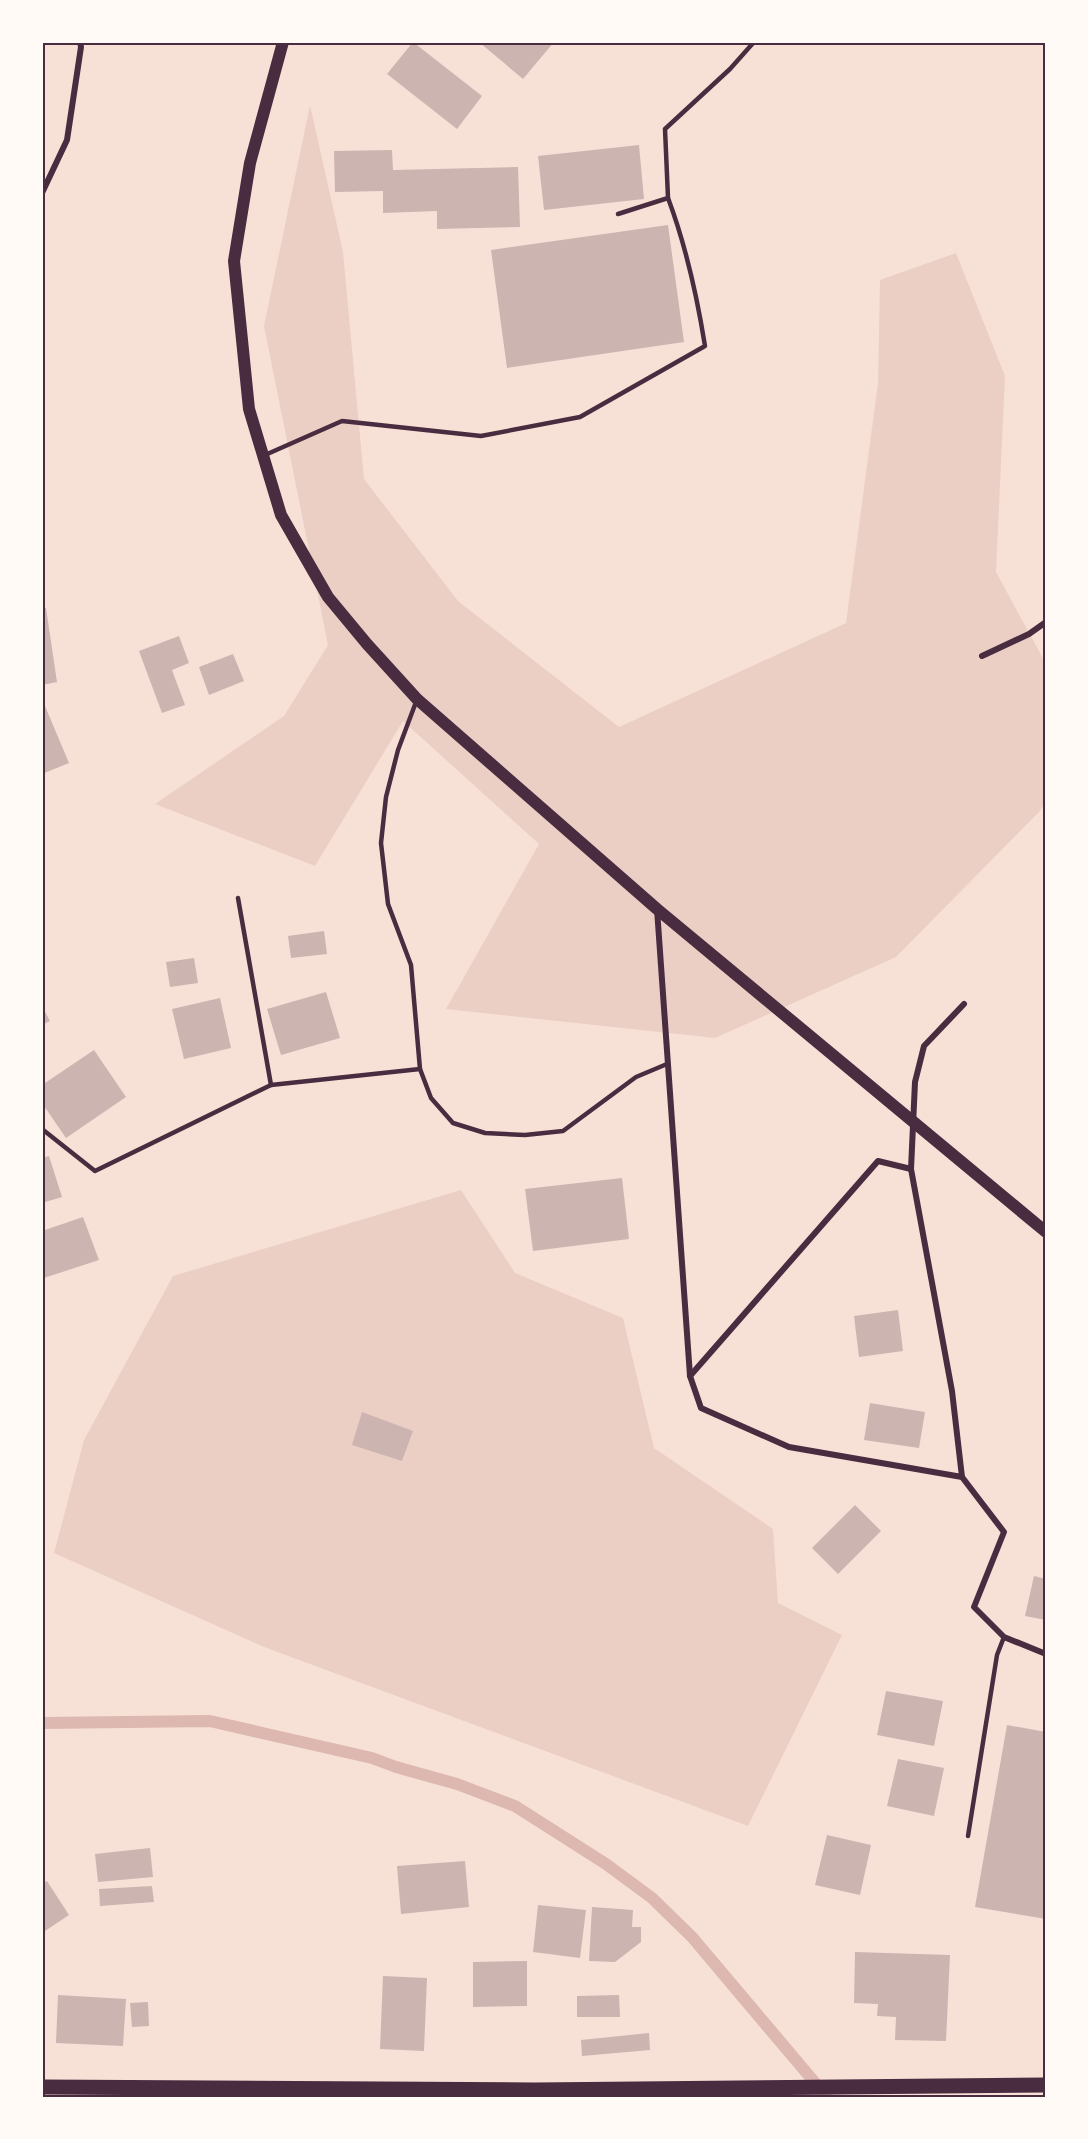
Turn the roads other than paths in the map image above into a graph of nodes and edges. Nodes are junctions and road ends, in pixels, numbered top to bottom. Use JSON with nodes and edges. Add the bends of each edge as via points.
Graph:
{"nodes":[{"id":1,"x":80,"y":42,"type":"edge"},
{"id":2,"x":283,"y":42,"type":"edge"},
{"id":3,"x":754,"y":42,"type":"edge"},
{"id":4,"x":42,"y":193,"type":"edge"},
{"id":5,"x":668,"y":198,"type":"junction"},
{"id":6,"x":618,"y":214,"type":"dead end"},
{"id":7,"x":263,"y":456,"type":"junction"},
{"id":8,"x":1046,"y":622,"type":"edge"},
{"id":9,"x":982,"y":656,"type":"dead end"},
{"id":10,"x":417,"y":699,"type":"junction"},
{"id":11,"x":238,"y":898,"type":"dead end"},
{"id":12,"x":657,"y":909,"type":"junction"},
{"id":13,"x":964,"y":1004,"type":"dead end"},
{"id":14,"x":667,"y":1064,"type":"junction"},
{"id":15,"x":420,"y":1069,"type":"junction"},
{"id":16,"x":271,"y":1085,"type":"junction"},
{"id":17,"x":42,"y":1130,"type":"edge"},
{"id":18,"x":911,"y":1169,"type":"junction"},
{"id":19,"x":1046,"y":1232,"type":"edge"},
{"id":20,"x":690,"y":1376,"type":"junction"},
{"id":21,"x":962,"y":1477,"type":"junction"},
{"id":22,"x":1004,"y":1637,"type":"junction"},
{"id":23,"x":1046,"y":1654,"type":"edge"},
{"id":24,"x":968,"y":1836,"type":"dead end"},
{"id":25,"x":1046,"y":2085,"type":"edge"},
{"id":26,"x":42,"y":2087,"type":"edge"},
{"id":27,"x":535,"y":2093,"type":"edge"}],
"edges":[{"from":1,"to":4,"type":"street","via":[[67,140]]},
{"from":2,"to":7,"type":"main road","via":[[250,163],[234,261],[249,410]]},
{"from":3,"to":5,"type":"lane","via":[[665,129]]},
{"from":5,"to":6,"type":"lane"},
{"from":5,"to":7,"type":"lane","via":[[699,307],[705,346],[580,417],[481,436],[342,421]]},
{"from":7,"to":10,"type":"main road","via":[[281,515],[327,597]]},
{"from":8,"to":9,"type":"street"},
{"from":10,"to":12,"type":"main road"},
{"from":10,"to":15,"type":"lane","via":[[386,797],[381,843],[388,904],[411,965]]},
{"from":11,"to":16,"type":"lane"},
{"from":12,"to":14,"type":"street"},
{"from":12,"to":19,"type":"main road"},
{"from":13,"to":18,"type":"street","via":[[924,1046],[915,1082]]},
{"from":14,"to":15,"type":"lane","via":[[636,1077],[563,1131],[525,1136],[485,1133],[453,1123],[431,1098]]},
{"from":14,"to":20,"type":"street"},
{"from":15,"to":16,"type":"lane"},
{"from":16,"to":17,"type":"lane","via":[[96,1171]]},
{"from":18,"to":20,"type":"street","via":[[878,1161]]},
{"from":18,"to":21,"type":"street","via":[[952,1391]]},
{"from":20,"to":21,"type":"street","via":[[701,1408],[789,1447]]},
{"from":21,"to":22,"type":"street","via":[[1004,1533],[974,1607]]},
{"from":22,"to":23,"type":"street"},
{"from":22,"to":24,"type":"lane","via":[[997,1656]]},
{"from":25,"to":27,"type":"main road"},
{"from":26,"to":27,"type":"main road"}]}
